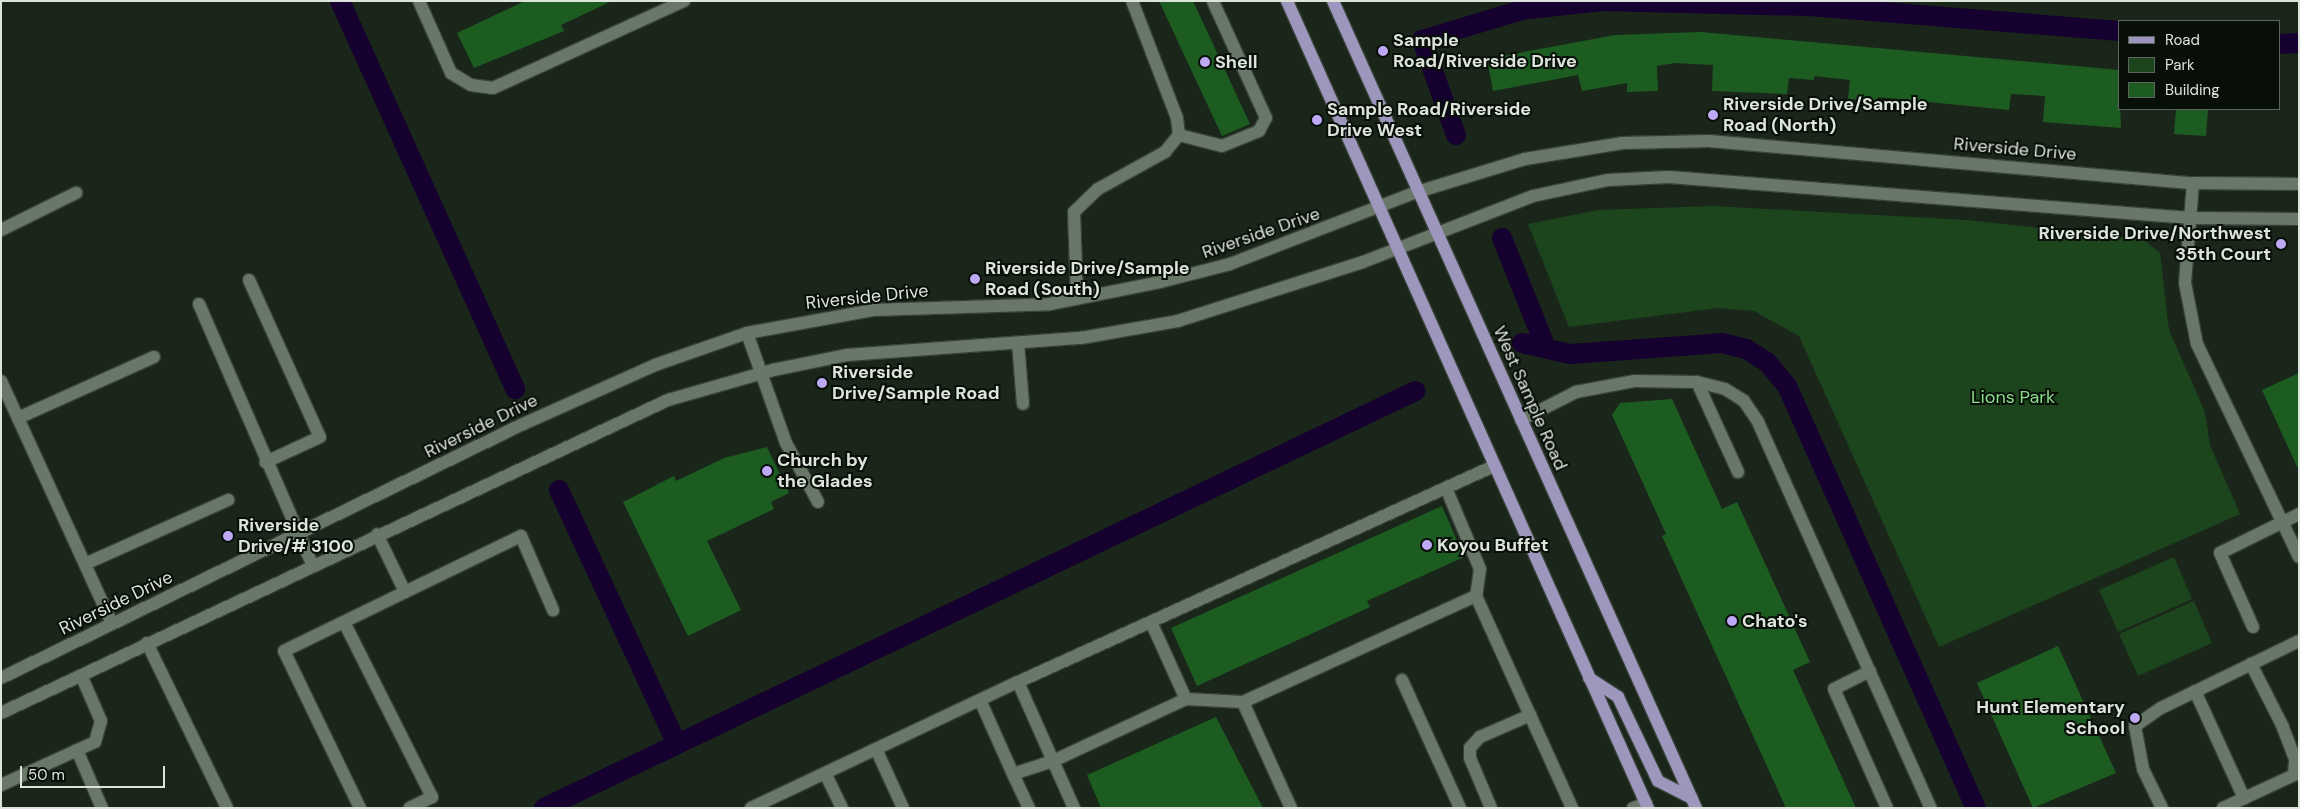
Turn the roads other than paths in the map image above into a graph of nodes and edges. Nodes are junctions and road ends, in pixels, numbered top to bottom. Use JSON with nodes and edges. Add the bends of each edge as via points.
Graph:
{"nodes":[{"id":1,"x":419,"y":1,"type":"edge"},
{"id":2,"x":684,"y":1,"type":"edge"},
{"id":3,"x":1132,"y":1,"type":"edge"},
{"id":4,"x":1213,"y":1,"type":"edge"},
{"id":5,"x":1287,"y":1,"type":"edge"},
{"id":6,"x":1333,"y":1,"type":"edge"},
{"id":7,"x":1179,"y":135,"type":"junction"},
{"id":8,"x":2193,"y":183,"type":"junction"},
{"id":9,"x":2299,"y":184,"type":"edge"},
{"id":10,"x":1417,"y":192,"type":"junction"},
{"id":11,"x":76,"y":193,"type":"dead end"},
{"id":12,"x":1382,"y":210,"type":"junction"},
{"id":13,"x":2191,"y":218,"type":"junction"},
{"id":14,"x":2299,"y":219,"type":"edge"},
{"id":15,"x":1,"y":230,"type":"edge"},
{"id":16,"x":1435,"y":232,"type":"junction"},
{"id":17,"x":1399,"y":249,"type":"junction"},
{"id":18,"x":249,"y":280,"type":"dead end"},
{"id":19,"x":1077,"y":298,"type":"junction"},
{"id":20,"x":198,"y":304,"type":"dead end"},
{"id":21,"x":747,"y":333,"type":"junction"},
{"id":22,"x":1018,"y":343,"type":"junction"},
{"id":23,"x":154,"y":357,"type":"dead end"},
{"id":24,"x":758,"y":374,"type":"junction"},
{"id":25,"x":1,"y":381,"type":"edge"},
{"id":26,"x":1697,"y":382,"type":"junction"},
{"id":27,"x":1024,"y":404,"type":"dead end"},
{"id":28,"x":18,"y":418,"type":"junction"},
{"id":29,"x":1521,"y":420,"type":"junction"},
{"id":30,"x":266,"y":462,"type":"junction"},
{"id":31,"x":1494,"y":466,"type":"junction"},
{"id":32,"x":1738,"y":472,"type":"dead end"},
{"id":33,"x":1446,"y":488,"type":"junction"},
{"id":34,"x":228,"y":500,"type":"dead end"},
{"id":35,"x":818,"y":502,"type":"dead end"},
{"id":36,"x":2299,"y":514,"type":"edge"},
{"id":37,"x":2282,"y":520,"type":"junction"},
{"id":38,"x":298,"y":534,"type":"junction"},
{"id":39,"x":377,"y":534,"type":"junction"},
{"id":40,"x":2299,"y":557,"type":"edge"},
{"id":41,"x":84,"y":564,"type":"junction"},
{"id":42,"x":312,"y":564,"type":"junction"},
{"id":43,"x":405,"y":592,"type":"junction"},
{"id":44,"x":1476,"y":596,"type":"junction"},
{"id":45,"x":553,"y":610,"type":"dead end"},
{"id":46,"x":344,"y":622,"type":"junction"},
{"id":47,"x":1151,"y":622,"type":"junction"},
{"id":48,"x":112,"y":624,"type":"junction"},
{"id":49,"x":2253,"y":627,"type":"dead end"},
{"id":50,"x":2299,"y":642,"type":"edge"},
{"id":51,"x":147,"y":643,"type":"junction"},
{"id":52,"x":2251,"y":664,"type":"junction"},
{"id":53,"x":1870,"y":671,"type":"junction"},
{"id":54,"x":81,"y":674,"type":"junction"},
{"id":55,"x":1,"y":678,"type":"edge"},
{"id":56,"x":1589,"y":678,"type":"junction"},
{"id":57,"x":1402,"y":680,"type":"dead end"},
{"id":58,"x":1018,"y":682,"type":"junction"},
{"id":59,"x":2195,"y":692,"type":"junction"},
{"id":60,"x":1186,"y":699,"type":"junction"},
{"id":61,"x":980,"y":700,"type":"junction"},
{"id":62,"x":1243,"y":702,"type":"junction"},
{"id":63,"x":1,"y":713,"type":"edge"},
{"id":64,"x":1530,"y":714,"type":"junction"},
{"id":65,"x":876,"y":749,"type":"junction"},
{"id":66,"x":77,"y":750,"type":"junction"},
{"id":67,"x":1053,"y":761,"type":"junction"},
{"id":68,"x":825,"y":773,"type":"junction"},
{"id":69,"x":1013,"y":774,"type":"junction"},
{"id":70,"x":1,"y":785,"type":"edge"},
{"id":71,"x":2244,"y":798,"type":"junction"},
{"id":72,"x":1694,"y":803,"type":"edge"},
{"id":73,"x":1649,"y":806,"type":"edge"},
{"id":74,"x":102,"y":808,"type":"edge"},
{"id":75,"x":227,"y":808,"type":"edge"},
{"id":76,"x":360,"y":808,"type":"edge"},
{"id":77,"x":409,"y":808,"type":"edge"},
{"id":78,"x":751,"y":808,"type":"edge"},
{"id":79,"x":842,"y":808,"type":"edge"},
{"id":80,"x":902,"y":808,"type":"edge"},
{"id":81,"x":1029,"y":808,"type":"edge"},
{"id":82,"x":1074,"y":808,"type":"edge"},
{"id":83,"x":1291,"y":808,"type":"edge"},
{"id":84,"x":1460,"y":808,"type":"edge"},
{"id":85,"x":1491,"y":808,"type":"edge"},
{"id":86,"x":1572,"y":808,"type":"edge"},
{"id":87,"x":1633,"y":808,"type":"edge"},
{"id":88,"x":1887,"y":808,"type":"edge"},
{"id":89,"x":1931,"y":808,"type":"edge"},
{"id":90,"x":2162,"y":808,"type":"edge"},
{"id":91,"x":2222,"y":808,"type":"edge"}],
"edges":[{"from":1,"to":2,"type":"street","via":[[451,73],[471,86],[492,88]]},
{"from":3,"to":7,"type":"street","via":[[1177,118]]},
{"from":4,"to":7,"type":"street","via":[[1266,118],[1260,131],[1222,146]]},
{"from":5,"to":12,"type":"main road"},
{"from":6,"to":10,"type":"main road","name":"West Sample Road"},
{"from":7,"to":19,"type":"street","via":[[1165,152],[1098,189],[1074,212]]},
{"from":8,"to":9,"type":"street","name":"Riverside Drive"},
{"from":8,"to":10,"type":"street","name":"Riverside Drive","via":[[1673,140],[1623,143],[1525,159]]},
{"from":8,"to":13,"type":"street"},
{"from":10,"to":12,"type":"street","name":"Riverside Drive"},
{"from":10,"to":16,"type":"main road","name":"West Sample Road"},
{"from":11,"to":15,"type":"street"},
{"from":12,"to":17,"type":"main road"},
{"from":12,"to":19,"type":"street","name":"Riverside Drive","via":[[1230,264]]},
{"from":13,"to":14,"type":"street"},
{"from":13,"to":16,"type":"street","via":[[1669,177],[1608,180],[1532,196]]},
{"from":13,"to":37,"type":"street","via":[[2185,283],[2197,344]]},
{"from":16,"to":17,"type":"street"},
{"from":16,"to":29,"type":"main road","name":"West Sample Road"},
{"from":17,"to":22,"type":"street","via":[[1178,321],[1081,338]]},
{"from":17,"to":31,"type":"main road"},
{"from":18,"to":30,"type":"street","via":[[320,436]]},
{"from":19,"to":21,"type":"street","name":"Riverside Drive","via":[[1050,304],[873,310]]},
{"from":20,"to":30,"type":"street"},
{"from":21,"to":24,"type":"street"},
{"from":21,"to":38,"type":"street","name":"Riverside Drive","via":[[646,369]]},
{"from":22,"to":24,"type":"street","via":[[847,355]]},
{"from":22,"to":27,"type":"street"},
{"from":23,"to":28,"type":"street"},
{"from":24,"to":35,"type":"street","via":[[786,443]]},
{"from":24,"to":39,"type":"street","via":[[668,400]]},
{"from":25,"to":28,"type":"street"},
{"from":26,"to":29,"type":"street","via":[[1604,385],[1576,392]]},
{"from":26,"to":32,"type":"street"},
{"from":26,"to":53,"type":"street","via":[[1725,389],[1744,401],[1758,422]]},
{"from":28,"to":41,"type":"street"},
{"from":29,"to":72,"type":"main road","name":"West Sample Road"},
{"from":30,"to":38,"type":"street"},
{"from":31,"to":33,"type":"street"},
{"from":31,"to":56,"type":"main road"},
{"from":33,"to":44,"type":"street","via":[[1480,569]]},
{"from":33,"to":47,"type":"street"},
{"from":34,"to":41,"type":"street"},
{"from":36,"to":37,"type":"street"},
{"from":37,"to":40,"type":"street"},
{"from":37,"to":49,"type":"street","via":[[2220,553]]},
{"from":38,"to":42,"type":"street"},
{"from":38,"to":48,"type":"street","name":"Riverside Drive"},
{"from":39,"to":42,"type":"street"},
{"from":39,"to":43,"type":"street"},
{"from":41,"to":48,"type":"street"},
{"from":42,"to":51,"type":"street"},
{"from":43,"to":45,"type":"street","via":[[520,536]]},
{"from":43,"to":46,"type":"street"},
{"from":44,"to":62,"type":"street"},
{"from":44,"to":64,"type":"street"},
{"from":46,"to":76,"type":"street","via":[[284,651]]},
{"from":46,"to":77,"type":"street","via":[[432,797]]},
{"from":47,"to":58,"type":"street"},
{"from":47,"to":60,"type":"street"},
{"from":48,"to":55,"type":"street","name":"Riverside Drive"},
{"from":50,"to":52,"type":"street"},
{"from":51,"to":54,"type":"street"},
{"from":51,"to":75,"type":"street"},
{"from":52,"to":59,"type":"street"},
{"from":52,"to":71,"type":"street","via":[[2295,759],[2294,775]]},
{"from":53,"to":88,"type":"street","via":[[1834,689]]},
{"from":53,"to":89,"type":"street"},
{"from":54,"to":63,"type":"street"},
{"from":54,"to":66,"type":"street","via":[[101,721],[95,742]]},
{"from":56,"to":72,"type":"main road","via":[[1618,697],[1658,781]]},
{"from":56,"to":73,"type":"main road"},
{"from":57,"to":84,"type":"street"},
{"from":58,"to":61,"type":"street"},
{"from":58,"to":67,"type":"street"},
{"from":59,"to":71,"type":"street"},
{"from":59,"to":90,"type":"street","via":[[2135,726],[2143,769]]},
{"from":60,"to":62,"type":"street"},
{"from":60,"to":67,"type":"street"},
{"from":61,"to":65,"type":"street"},
{"from":61,"to":69,"type":"street"},
{"from":62,"to":83,"type":"street"},
{"from":64,"to":85,"type":"street","via":[[1480,737],[1470,748],[1470,758]]},
{"from":64,"to":86,"type":"street"},
{"from":65,"to":68,"type":"street"},
{"from":65,"to":80,"type":"street"},
{"from":66,"to":70,"type":"street"},
{"from":66,"to":74,"type":"street"},
{"from":67,"to":69,"type":"street"},
{"from":67,"to":82,"type":"street"},
{"from":68,"to":78,"type":"street"},
{"from":68,"to":79,"type":"street"},
{"from":69,"to":81,"type":"street"},
{"from":71,"to":91,"type":"street"},
{"from":73,"to":87,"type":"street"}]}
